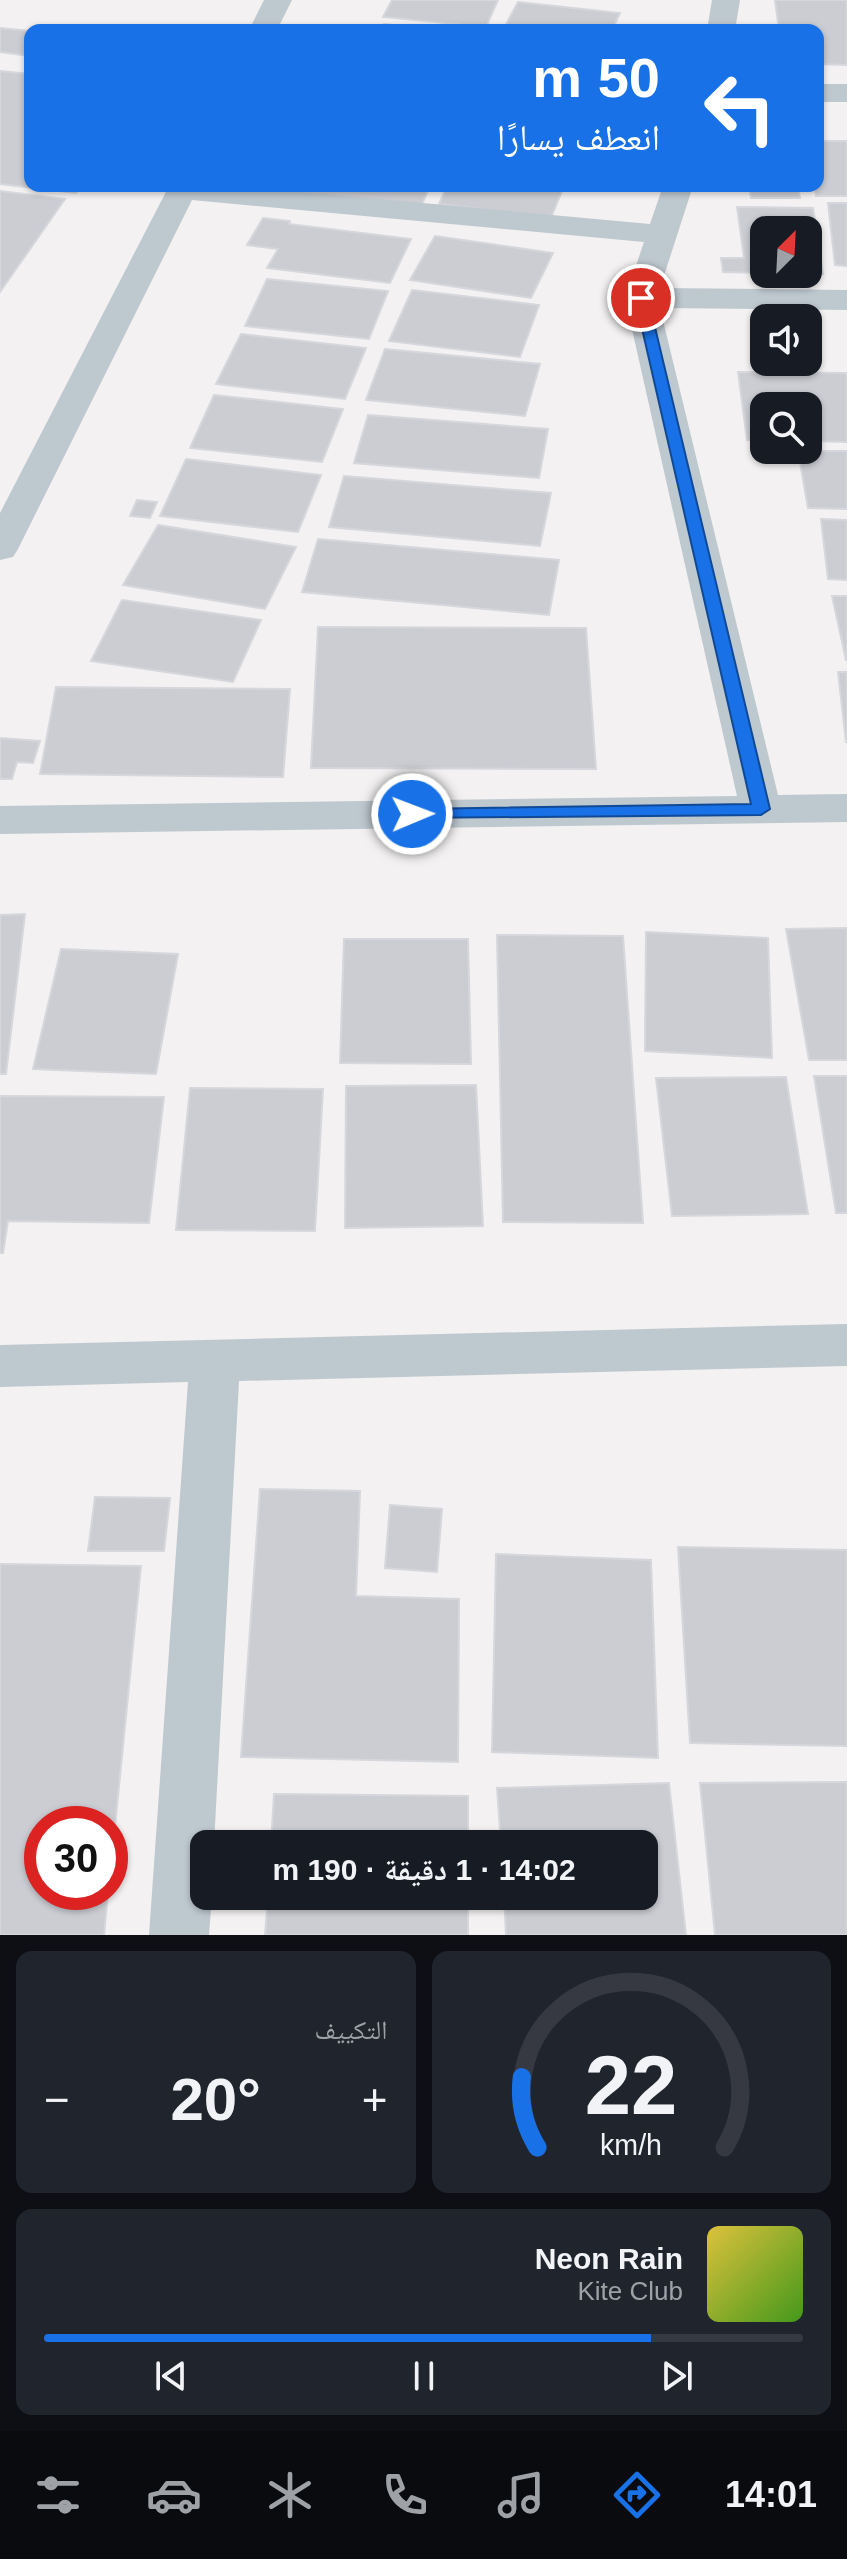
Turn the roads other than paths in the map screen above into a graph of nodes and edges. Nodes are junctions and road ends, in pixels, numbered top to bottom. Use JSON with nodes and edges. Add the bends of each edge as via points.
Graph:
{"nodes":[{"id":1,"x":278,"y":0,"type":"edge"},
{"id":2,"x":726,"y":0,"type":"edge"},
{"id":3,"x":266,"y":24,"type":"edge"},
{"id":4,"x":722,"y":24,"type":"edge"},
{"id":5,"x":824,"y":93,"type":"edge"},
{"id":6,"x":847,"y":93,"type":"edge"},
{"id":7,"x":181,"y":192,"type":"edge"},
{"id":8,"x":225,"y":192,"type":"edge"},
{"id":9,"x":676,"y":192,"type":"edge"},
{"id":10,"x":662,"y":234,"type":"junction"},
{"id":11,"x":641,"y":298,"type":"junction"},
{"id":12,"x":847,"y":300,"type":"edge"},
{"id":13,"x":0,"y":549,"type":"edge"},
{"id":14,"x":847,"y":808,"type":"edge"},
{"id":15,"x":761,"y":809,"type":"junction"},
{"id":16,"x":0,"y":820,"type":"edge"},
{"id":17,"x":847,"y":1345,"type":"edge"},
{"id":18,"x":215,"y":1360,"type":"junction"},
{"id":19,"x":0,"y":1366,"type":"edge"},
{"id":20,"x":179,"y":1935,"type":"edge"}],
"edges":[{"from":1,"to":3,"type":"street"},
{"from":2,"to":4,"type":"street"},
{"from":5,"to":6,"type":"street"},
{"from":7,"to":13,"type":"street"},
{"from":8,"to":10,"type":"street"},
{"from":9,"to":10,"type":"street"},
{"from":10,"to":11,"type":"street"},
{"from":11,"to":12,"type":"street"},
{"from":11,"to":15,"type":"street"},
{"from":14,"to":15,"type":"street"},
{"from":15,"to":16,"type":"street"},
{"from":17,"to":18,"type":"street"},
{"from":18,"to":19,"type":"street"},
{"from":18,"to":20,"type":"street"}]}
